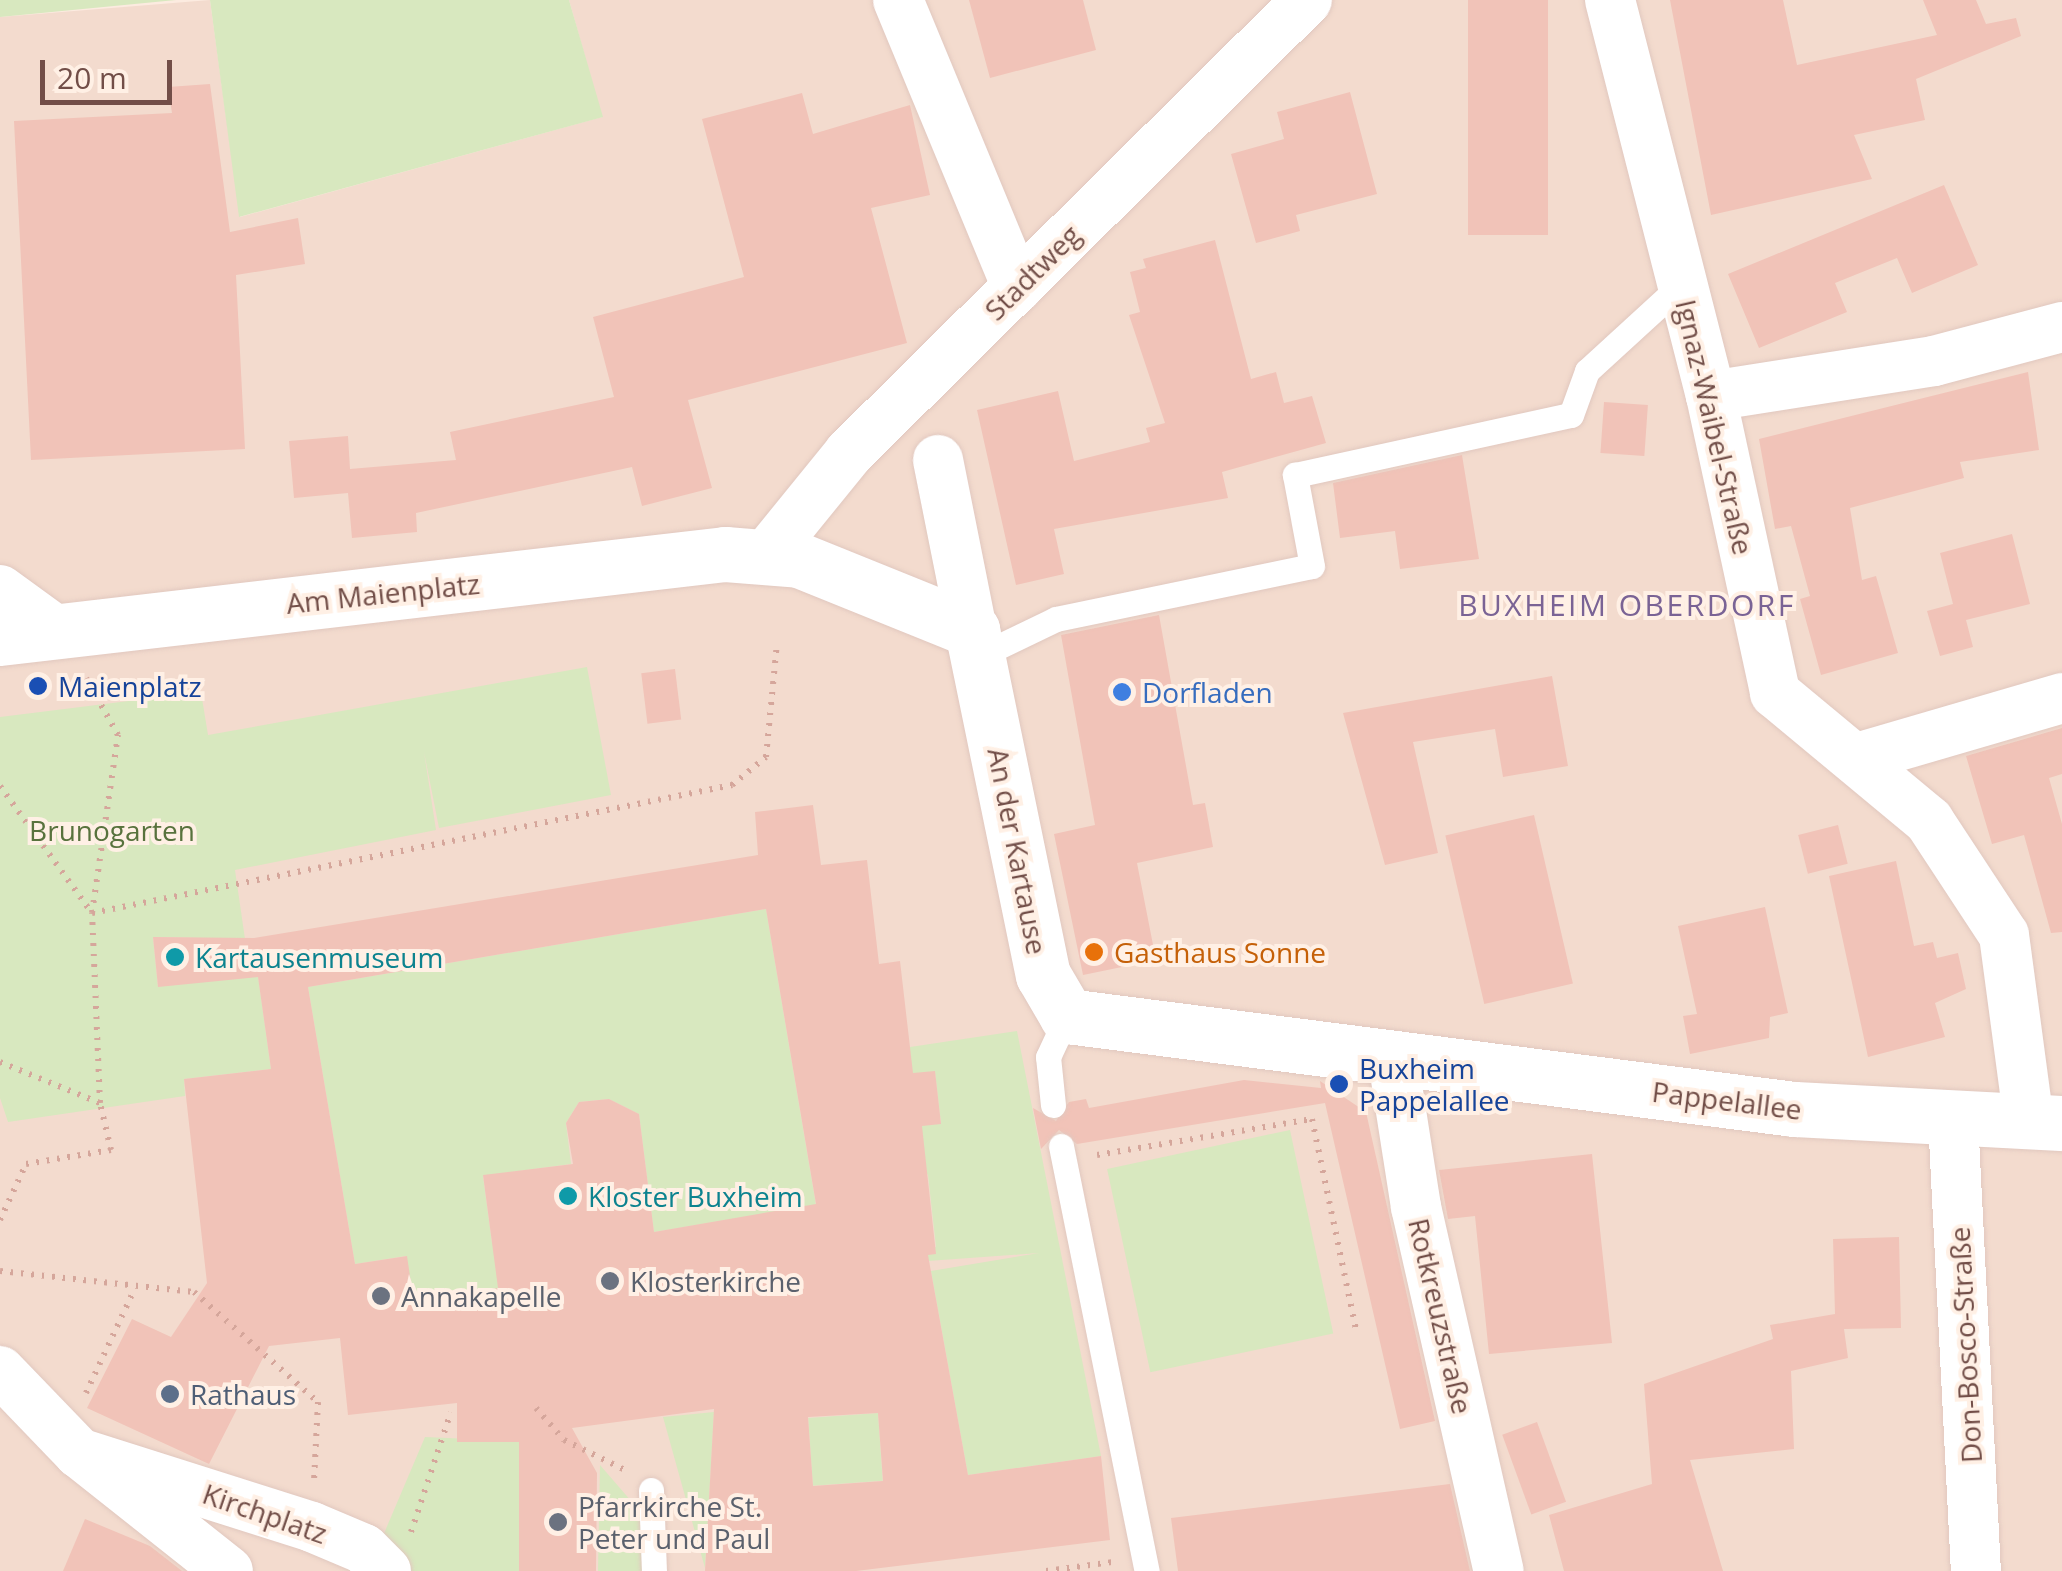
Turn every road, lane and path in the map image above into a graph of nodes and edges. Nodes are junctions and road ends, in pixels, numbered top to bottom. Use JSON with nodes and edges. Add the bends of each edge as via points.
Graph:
{"nodes":[{"id":1,"x":898,"y":0,"type":"edge"},
{"id":2,"x":1307,"y":0,"type":"edge"},
{"id":3,"x":1610,"y":0,"type":"edge"},
{"id":4,"x":1682,"y":285,"type":"junction"},
{"id":5,"x":1017,"y":286,"type":"junction"},
{"id":6,"x":2062,"y":327,"type":"edge"},
{"id":7,"x":1711,"y":396,"type":"junction"},
{"id":8,"x":938,"y":460,"type":"dead end"},
{"id":9,"x":767,"y":554,"type":"junction"},
{"id":10,"x":0,"y":590,"type":"edge"},
{"id":11,"x":56,"y":630,"type":"junction"},
{"id":12,"x":0,"y":638,"type":"edge"},
{"id":13,"x":777,"y":642,"type":"dead end"},
{"id":14,"x":975,"y":643,"type":"junction"},
{"id":15,"x":2062,"y":698,"type":"edge"},
{"id":16,"x":1857,"y":758,"type":"junction"},
{"id":17,"x":0,"y":786,"type":"edge"},
{"id":18,"x":92,"y":913,"type":"junction"},
{"id":19,"x":1067,"y":1016,"type":"junction"},
{"id":20,"x":1393,"y":1060,"type":"junction"},
{"id":21,"x":0,"y":1062,"type":"edge"},
{"id":22,"x":100,"y":1103,"type":"junction"},
{"id":23,"x":1053,"y":1104,"type":"dead end"},
{"id":24,"x":1953,"y":1119,"type":"junction"},
{"id":25,"x":2045,"y":1123,"type":"edge"},
{"id":26,"x":1061,"y":1146,"type":"dead end"},
{"id":27,"x":1092,"y":1156,"type":"dead end"},
{"id":28,"x":0,"y":1220,"type":"edge"},
{"id":29,"x":0,"y":1271,"type":"edge"},
{"id":30,"x":134,"y":1290,"type":"junction"},
{"id":31,"x":1356,"y":1330,"type":"dead end"},
{"id":32,"x":0,"y":1371,"type":"edge"},
{"id":33,"x":84,"y":1397,"type":"dead end"},
{"id":34,"x":536,"y":1408,"type":"dead end"},
{"id":35,"x":451,"y":1412,"type":"dead end"},
{"id":36,"x":79,"y":1453,"type":"junction"},
{"id":37,"x":651,"y":1490,"type":"joint"},
{"id":38,"x":312,"y":1527,"type":"junction"},
{"id":39,"x":395,"y":1562,"type":"edge"},
{"id":40,"x":1146,"y":1565,"type":"edge"},
{"id":41,"x":228,"y":1571,"type":"edge"},
{"id":42,"x":654,"y":1571,"type":"edge"},
{"id":43,"x":1046,"y":1571,"type":"edge"},
{"id":44,"x":1499,"y":1571,"type":"edge"},
{"id":45,"x":1976,"y":1571,"type":"edge"}],
"edges":[{"from":1,"to":5,"type":"street"},
{"from":2,"to":5,"type":"street","name":"Stadtweg"},
{"from":3,"to":4,"type":"street","name":"Ignaz-Waibel-Straße"},
{"from":4,"to":7,"type":"street","name":"Ignaz-Waibel-Straße"},
{"from":4,"to":14,"type":"lane","via":[[1587,371],[1571,414],[1295,476],[1312,566],[1056,619]]},
{"from":5,"to":9,"type":"street","name":"Stadtweg","via":[[849,453]]},
{"from":6,"to":7,"type":"street","via":[[1934,361]]},
{"from":7,"to":16,"type":"street","name":"Ignaz-Waibel-Straße","via":[[1775,693]]},
{"from":8,"to":14,"type":"street"},
{"from":9,"to":11,"type":"street","name":"Am Maienplatz"},
{"from":9,"to":14,"type":"street"},
{"from":10,"to":11,"type":"street"},
{"from":11,"to":12,"type":"street","name":"Am Maienplatz"},
{"from":11,"to":18,"type":"path","via":[[118,735]]},
{"from":13,"to":18,"type":"path","via":[[766,757],[732,786]]},
{"from":14,"to":19,"type":"street","name":"An der Kartause","via":[[1043,975]]},
{"from":15,"to":16,"type":"street"},
{"from":16,"to":25,"type":"street","name":"Ignaz-Waibel-Straße","via":[[1929,821],[2004,934]]},
{"from":17,"to":18,"type":"path"},
{"from":18,"to":22,"type":"path"},
{"from":19,"to":20,"type":"street"},
{"from":19,"to":23,"type":"lane","via":[[1048,1057]]},
{"from":20,"to":24,"type":"street","name":"Pappelallee","via":[[1794,1109]]},
{"from":20,"to":44,"type":"street","name":"Rotkreuzstraße","via":[[1416,1207]]},
{"from":21,"to":22,"type":"path"},
{"from":22,"to":28,"type":"path","via":[[112,1150],[26,1164]]},
{"from":24,"to":25,"type":"street","name":"Pappelallee"},
{"from":24,"to":45,"type":"street","name":"Don-Bosco-Straße"},
{"from":26,"to":40,"type":"lane"},
{"from":27,"to":31,"type":"path","via":[[1312,1118]]},
{"from":29,"to":30,"type":"path"},
{"from":30,"to":33,"type":"path"},
{"from":30,"to":38,"type":"path","via":[[194,1292],[318,1402]]},
{"from":32,"to":36,"type":"street","name":"Kirchplatz"},
{"from":34,"to":37,"type":"path","via":[[564,1440],[608,1456]]},
{"from":35,"to":39,"type":"path"},
{"from":36,"to":38,"type":"street","name":"Kirchplatz"},
{"from":36,"to":41,"type":"street","name":"Kirchplatz"},
{"from":37,"to":42,"type":"lane"},
{"from":38,"to":39,"type":"street","name":"Kirchplatz"},
{"from":40,"to":43,"type":"path"}]}
